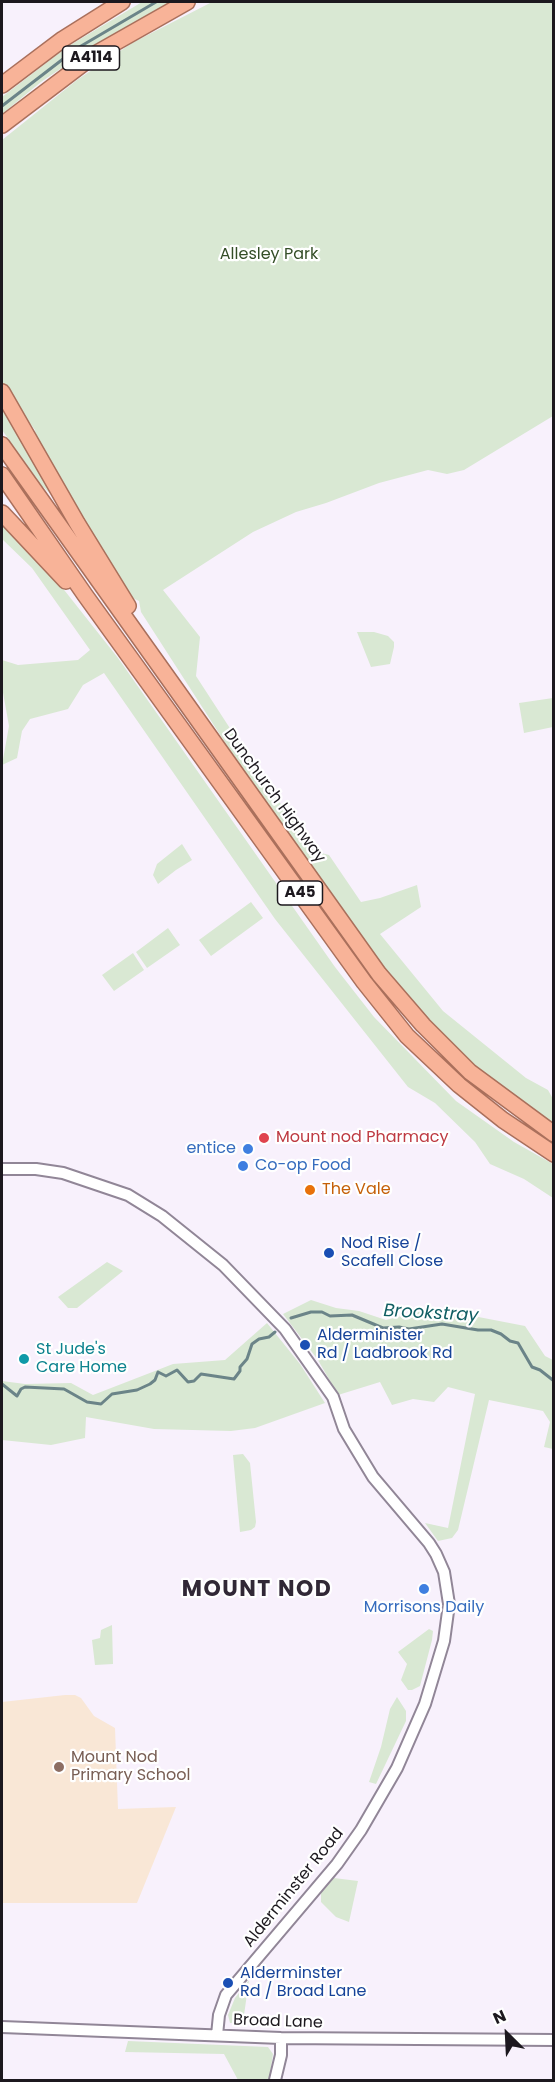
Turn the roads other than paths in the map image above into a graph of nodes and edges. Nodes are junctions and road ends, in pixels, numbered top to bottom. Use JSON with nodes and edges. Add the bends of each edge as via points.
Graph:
{"nodes":[{"id":1,"x":122,"y":2,"type":"edge"},
{"id":2,"x":187,"y":2,"type":"edge"},
{"id":3,"x":2,"y":85,"type":"edge"},
{"id":4,"x":2,"y":125,"type":"edge"},
{"id":5,"x":2,"y":392,"type":"edge"},
{"id":6,"x":2,"y":445,"type":"edge"},
{"id":7,"x":2,"y":475,"type":"edge"},
{"id":8,"x":2,"y":513,"type":"edge"},
{"id":9,"x":85,"y":595,"type":"junction"},
{"id":10,"x":164,"y":673,"type":"junction"},
{"id":11,"x":554,"y":1134,"type":"edge"},
{"id":12,"x":554,"y":1154,"type":"edge"},
{"id":13,"x":2,"y":1169,"type":"edge"},
{"id":14,"x":2,"y":2027,"type":"edge"},
{"id":15,"x":217,"y":2035,"type":"junction"},
{"id":16,"x":281,"y":2038,"type":"junction"},
{"id":17,"x":554,"y":2040,"type":"edge"},
{"id":18,"x":275,"y":2080,"type":"edge"}],
"edges":[{"from":1,"to":3,"type":"highway","number":"A4114","via":[[63,39]]},
{"from":2,"to":4,"type":"highway","number":"A4114","via":[[97,53]]},
{"from":5,"to":10,"type":"highway","via":[[76,523],[159,657]]},
{"from":6,"to":10,"type":"highway","name":"Dunchurch Highway","number":"A45"},
{"from":7,"to":9,"type":"highway","number":"A45"},
{"from":8,"to":9,"type":"highway","via":[[64,579]]},
{"from":9,"to":12,"type":"highway","number":"A45","via":[[407,1036],[459,1085]]},
{"from":10,"to":11,"type":"highway","name":"Dunchurch Highway","number":"A45","via":[[379,974],[470,1072]]},
{"from":13,"to":15,"type":"street","name":"Alderminster Road","via":[[63,1173],[128,1195],[162,1216],[223,1265],[285,1329],[333,1397],[344,1430],[373,1477],[421,1532],[444,1572],[449,1615],[444,1641],[425,1704],[385,1790],[333,1869],[226,1995]]},
{"from":14,"to":15,"type":"street","name":"Broad Lane"},
{"from":15,"to":16,"type":"street","name":"Broad Lane"},
{"from":16,"to":17,"type":"street","name":"Broad Lane"},
{"from":16,"to":18,"type":"street"}]}
